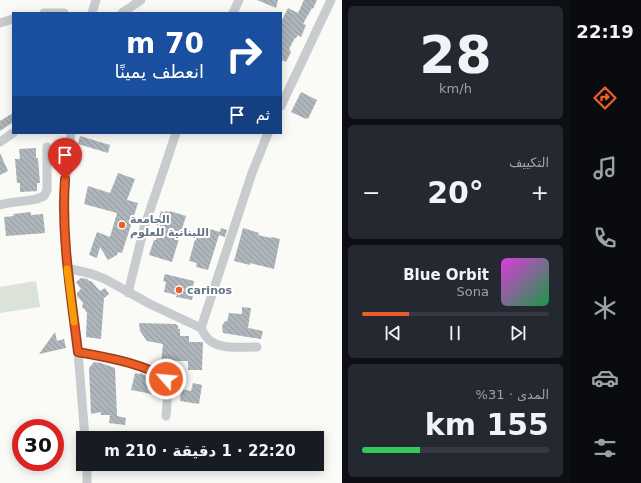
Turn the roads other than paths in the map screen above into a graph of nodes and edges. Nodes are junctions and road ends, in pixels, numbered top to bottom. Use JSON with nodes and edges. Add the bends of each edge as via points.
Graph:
{"nodes":[{"id":1,"x":96,"y":0,"type":"edge"},
{"id":2,"x":141,"y":0,"type":"edge"},
{"id":3,"x":239,"y":0,"type":"edge"},
{"id":4,"x":332,"y":0,"type":"edge"},
{"id":5,"x":92,"y":12,"type":"edge"},
{"id":6,"x":123,"y":12,"type":"edge"},
{"id":7,"x":233,"y":12,"type":"edge"},
{"id":8,"x":12,"y":19,"type":"edge"},
{"id":9,"x":0,"y":23,"type":"edge"},
{"id":10,"x":282,"y":104,"type":"edge"},
{"id":11,"x":12,"y":134,"type":"edge"},
{"id":12,"x":70,"y":134,"type":"edge"},
{"id":13,"x":176,"y":134,"type":"edge"},
{"id":14,"x":268,"y":134,"type":"edge"},
{"id":15,"x":0,"y":142,"type":"edge"},
{"id":16,"x":47,"y":147,"type":"dead end"},
{"id":17,"x":0,"y":205,"type":"edge"},
{"id":18,"x":67,"y":268,"type":"junction"},
{"id":19,"x":128,"y":293,"type":"junction"},
{"id":20,"x":201,"y":328,"type":"junction"},
{"id":21,"x":257,"y":347,"type":"dead end"},
{"id":22,"x":78,"y":352,"type":"junction"},
{"id":23,"x":166,"y":416,"type":"dead end"},
{"id":24,"x":84,"y":431,"type":"edge"},
{"id":25,"x":87,"y":471,"type":"edge"},
{"id":26,"x":87,"y":483,"type":"edge"}],
"edges":[{"from":1,"to":5,"type":"street"},
{"from":2,"to":6,"type":"street"},
{"from":3,"to":7,"type":"street"},
{"from":4,"to":10,"type":"street"},
{"from":8,"to":9,"type":"street"},
{"from":11,"to":15,"type":"street"},
{"from":12,"to":18,"type":"street","via":[[63,203]]},
{"from":13,"to":19,"type":"street","via":[[144,228]]},
{"from":14,"to":20,"type":"street","via":[[252,173]]},
{"from":16,"to":17,"type":"street","via":[[44,196]]},
{"from":18,"to":19,"type":"street","via":[[105,279]]},
{"from":18,"to":22,"type":"street"},
{"from":19,"to":20,"type":"street"},
{"from":20,"to":21,"type":"street","via":[[208,340],[215,344]]},
{"from":22,"to":23,"type":"street","via":[[112,358],[157,373],[166,379]]},
{"from":22,"to":24,"type":"street"},
{"from":25,"to":26,"type":"street"}]}
